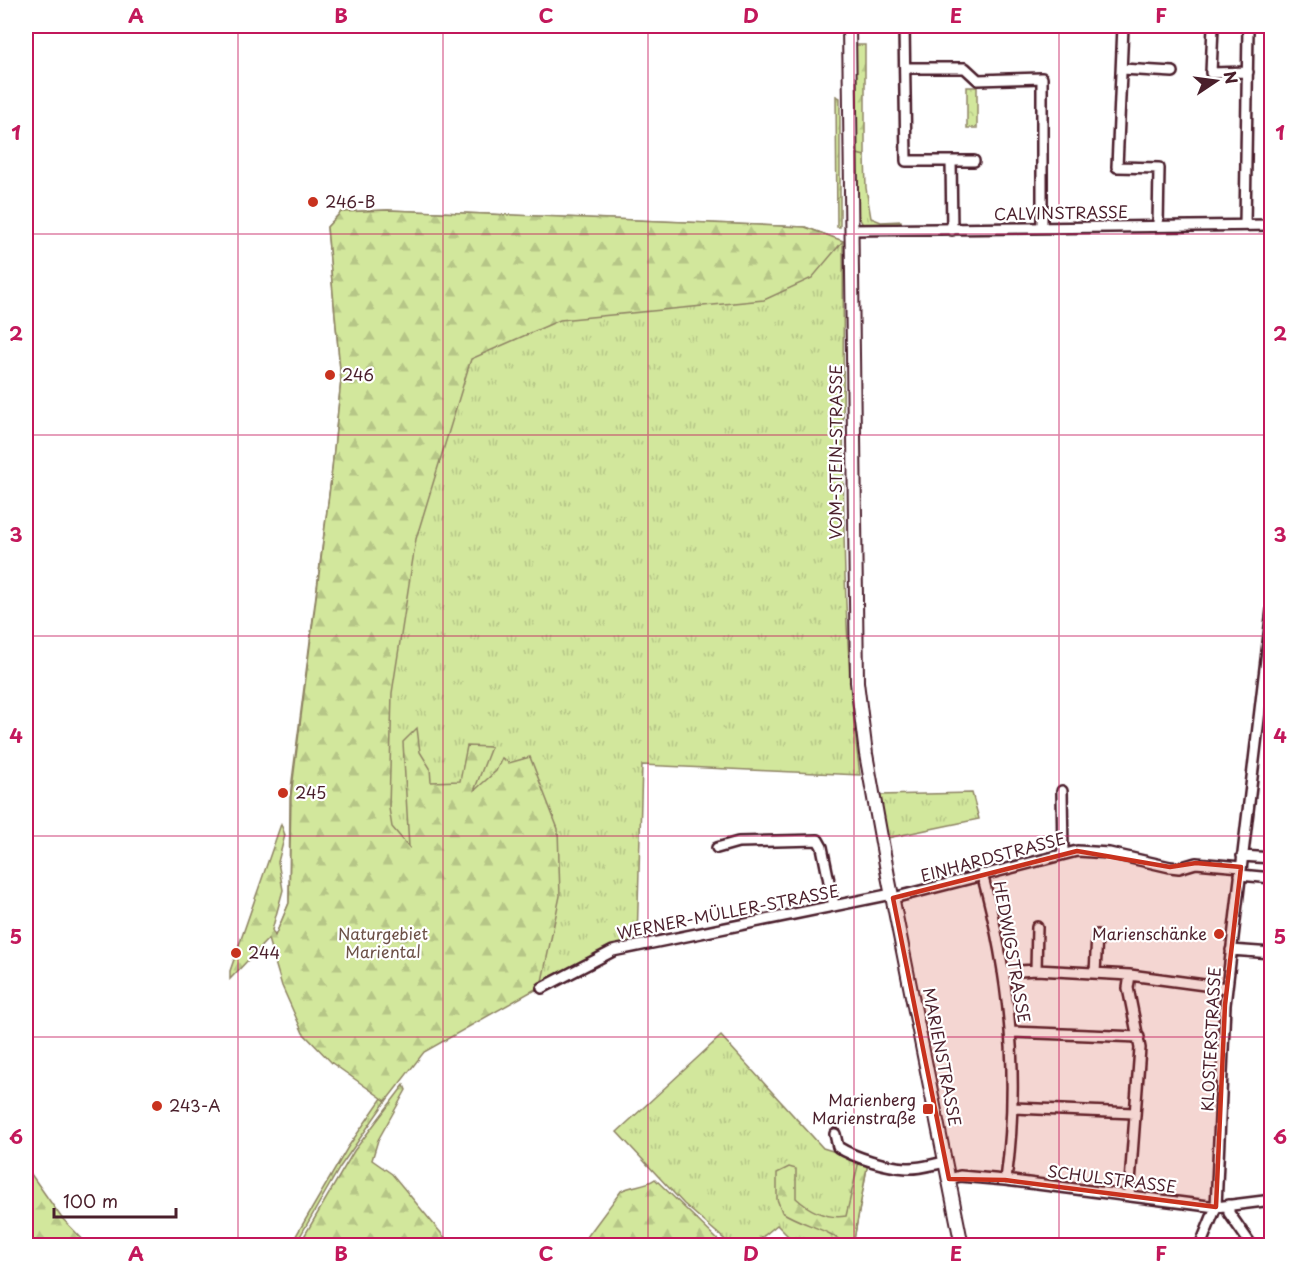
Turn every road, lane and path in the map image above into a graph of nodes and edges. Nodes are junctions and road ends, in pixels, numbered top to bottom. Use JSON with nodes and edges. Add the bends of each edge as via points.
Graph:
{"nodes":[{"id":1,"x":849,"y":26,"type":"edge"},
{"id":2,"x":904,"y":26,"type":"edge"},
{"id":3,"x":1123,"y":26,"type":"edge"},
{"id":4,"x":1213,"y":26,"type":"edge"},
{"id":5,"x":1248,"y":29,"type":"dead end"},
{"id":6,"x":905,"y":68,"type":"junction"},
{"id":7,"x":1122,"y":69,"type":"junction"},
{"id":8,"x":1173,"y":72,"type":"dead end"},
{"id":9,"x":1248,"y":72,"type":"junction"},
{"id":10,"x":951,"y":161,"type":"junction"},
{"id":11,"x":974,"y":161,"type":"dead end"},
{"id":12,"x":1245,"y":225,"type":"junction"},
{"id":13,"x":1272,"y":225,"type":"edge"},
{"id":14,"x":1158,"y":226,"type":"junction"},
{"id":15,"x":1042,"y":228,"type":"junction"},
{"id":16,"x":852,"y":230,"type":"junction"},
{"id":17,"x":952,"y":230,"type":"junction"},
{"id":18,"x":1272,"y":609,"type":"edge"},
{"id":19,"x":1062,"y":791,"type":"dead end"},
{"id":20,"x":717,"y":848,"type":"dead end"},
{"id":21,"x":1063,"y":853,"type":"junction"},
{"id":22,"x":1242,"y":856,"type":"junction"},
{"id":23,"x":1272,"y":858,"type":"edge"},
{"id":24,"x":1241,"y":871,"type":"junction"},
{"id":25,"x":982,"y":874,"type":"junction"},
{"id":26,"x":888,"y":876,"type":"joint"},
{"id":27,"x":1272,"y":878,"type":"edge"},
{"id":28,"x":893,"y":896,"type":"junction"},
{"id":29,"x":834,"y":906,"type":"junction"},
{"id":30,"x":1037,"y":927,"type":"dead end"},
{"id":31,"x":1097,"y":935,"type":"dead end"},
{"id":32,"x":1231,"y":950,"type":"junction"},
{"id":33,"x":1272,"y":953,"type":"edge"},
{"id":34,"x":1036,"y":970,"type":"junction"},
{"id":35,"x":1003,"y":972,"type":"junction"},
{"id":36,"x":1095,"y":973,"type":"junction"},
{"id":37,"x":1131,"y":975,"type":"junction"},
{"id":38,"x":542,"y":988,"type":"dead end"},
{"id":39,"x":1227,"y":988,"type":"junction"},
{"id":40,"x":1012,"y":1032,"type":"junction"},
{"id":41,"x":1139,"y":1037,"type":"junction"},
{"id":42,"x":1014,"y":1108,"type":"junction"},
{"id":43,"x":1134,"y":1113,"type":"junction"},
{"id":44,"x":835,"y":1134,"type":"dead end"},
{"id":45,"x":945,"y":1162,"type":"junction"},
{"id":46,"x":949,"y":1179,"type":"junction"},
{"id":47,"x":1006,"y":1180,"type":"junction"},
{"id":48,"x":1129,"y":1196,"type":"junction"},
{"id":49,"x":1272,"y":1200,"type":"edge"},
{"id":50,"x":1229,"y":1205,"type":"junction"},
{"id":51,"x":1216,"y":1207,"type":"junction"},
{"id":52,"x":962,"y":1245,"type":"edge"},
{"id":53,"x":1200,"y":1245,"type":"edge"},
{"id":54,"x":1252,"y":1245,"type":"edge"}],
"edges":[{"from":1,"to":16,"type":"main road","name":"VOM-STEIN-STRASSE"},
{"from":2,"to":6,"type":"street"},
{"from":3,"to":7,"type":"street"},
{"from":4,"to":9,"type":"street","via":[[1211,73]]},
{"from":5,"to":9,"type":"street"},
{"from":6,"to":10,"type":"street","via":[[906,161]]},
{"from":6,"to":15,"type":"street","via":[[965,68],[978,80],[1042,78]]},
{"from":7,"to":8,"type":"street"},
{"from":7,"to":14,"type":"street","via":[[1117,167],[1159,168]]},
{"from":9,"to":12,"type":"street"},
{"from":10,"to":11,"type":"street"},
{"from":10,"to":17,"type":"street"},
{"from":12,"to":13,"type":"street","name":"CALVINSTRASSE"},
{"from":12,"to":14,"type":"street","name":"CALVINSTRASSE"},
{"from":14,"to":15,"type":"street","name":"CALVINSTRASSE"},
{"from":15,"to":17,"type":"street","name":"CALVINSTRASSE"},
{"from":16,"to":17,"type":"street","name":"CALVINSTRASSE"},
{"from":16,"to":26,"type":"main road","name":"VOM-STEIN-STRASSE","via":[[857,682]]},
{"from":18,"to":22,"type":"street","name":"KLOSTERSTRASSE"},
{"from":19,"to":21,"type":"street"},
{"from":20,"to":29,"type":"street","via":[[738,842],[818,840]]},
{"from":21,"to":24,"type":"street","name":"EINHARDSTRASSE","via":[[1091,850],[1178,868],[1196,862]]},
{"from":21,"to":25,"type":"street","name":"EINHARDSTRASSE"},
{"from":22,"to":23,"type":"street"},
{"from":22,"to":24,"type":"street","name":"KLOSTERSTRASSE"},
{"from":24,"to":27,"type":"street","name":"EINHARDSTRASSE"},
{"from":24,"to":32,"type":"street","name":"KLOSTERSTRASSE"},
{"from":25,"to":28,"type":"street","name":"EINHARDSTRASSE"},
{"from":25,"to":35,"type":"street","name":"HEDWIGSTRASSE"},
{"from":26,"to":28,"type":"main road","name":"MARIENSTRASSE"},
{"from":28,"to":29,"type":"street","name":"WERNER-MÜLLER-STRASSE"},
{"from":28,"to":45,"type":"main road","name":"MARIENSTRASSE"},
{"from":29,"to":38,"type":"street","name":"WERNER-MÜLLER-STRASSE","via":[[613,951]]},
{"from":30,"to":34,"type":"street"},
{"from":31,"to":36,"type":"street"},
{"from":32,"to":33,"type":"street"},
{"from":32,"to":39,"type":"street","name":"KLOSTERSTRASSE"},
{"from":34,"to":35,"type":"street"},
{"from":34,"to":36,"type":"street"},
{"from":35,"to":40,"type":"street","name":"HEDWIGSTRASSE"},
{"from":36,"to":37,"type":"street"},
{"from":37,"to":39,"type":"street"},
{"from":37,"to":41,"type":"street","via":[[1129,998]]},
{"from":39,"to":51,"type":"street","name":"KLOSTERSTRASSE"},
{"from":40,"to":41,"type":"street"},
{"from":40,"to":42,"type":"street","name":"HEDWIGSTRASSE"},
{"from":41,"to":43,"type":"street"},
{"from":42,"to":43,"type":"street"},
{"from":42,"to":47,"type":"street","name":"HEDWIGSTRASSE"},
{"from":43,"to":48,"type":"street"},
{"from":44,"to":45,"type":"street","via":[[838,1147],[845,1152],[890,1165],[907,1168]]},
{"from":45,"to":46,"type":"main road","name":"MARIENSTRASSE"},
{"from":46,"to":47,"type":"street","name":"SCHULSTRASSE","via":[[960,1176]]},
{"from":46,"to":52,"type":"main road","name":"MARIENSTRASSE"},
{"from":47,"to":48,"type":"street","name":"SCHULSTRASSE"},
{"from":48,"to":51,"type":"street","name":"SCHULSTRASSE"},
{"from":49,"to":50,"type":"street","name":"SCHULSTRASSE"},
{"from":50,"to":51,"type":"street","name":"SCHULSTRASSE"},
{"from":50,"to":54,"type":"street","via":[[1229,1213]]},
{"from":51,"to":53,"type":"street","name":"KLOSTERSTRASSE"}]}
